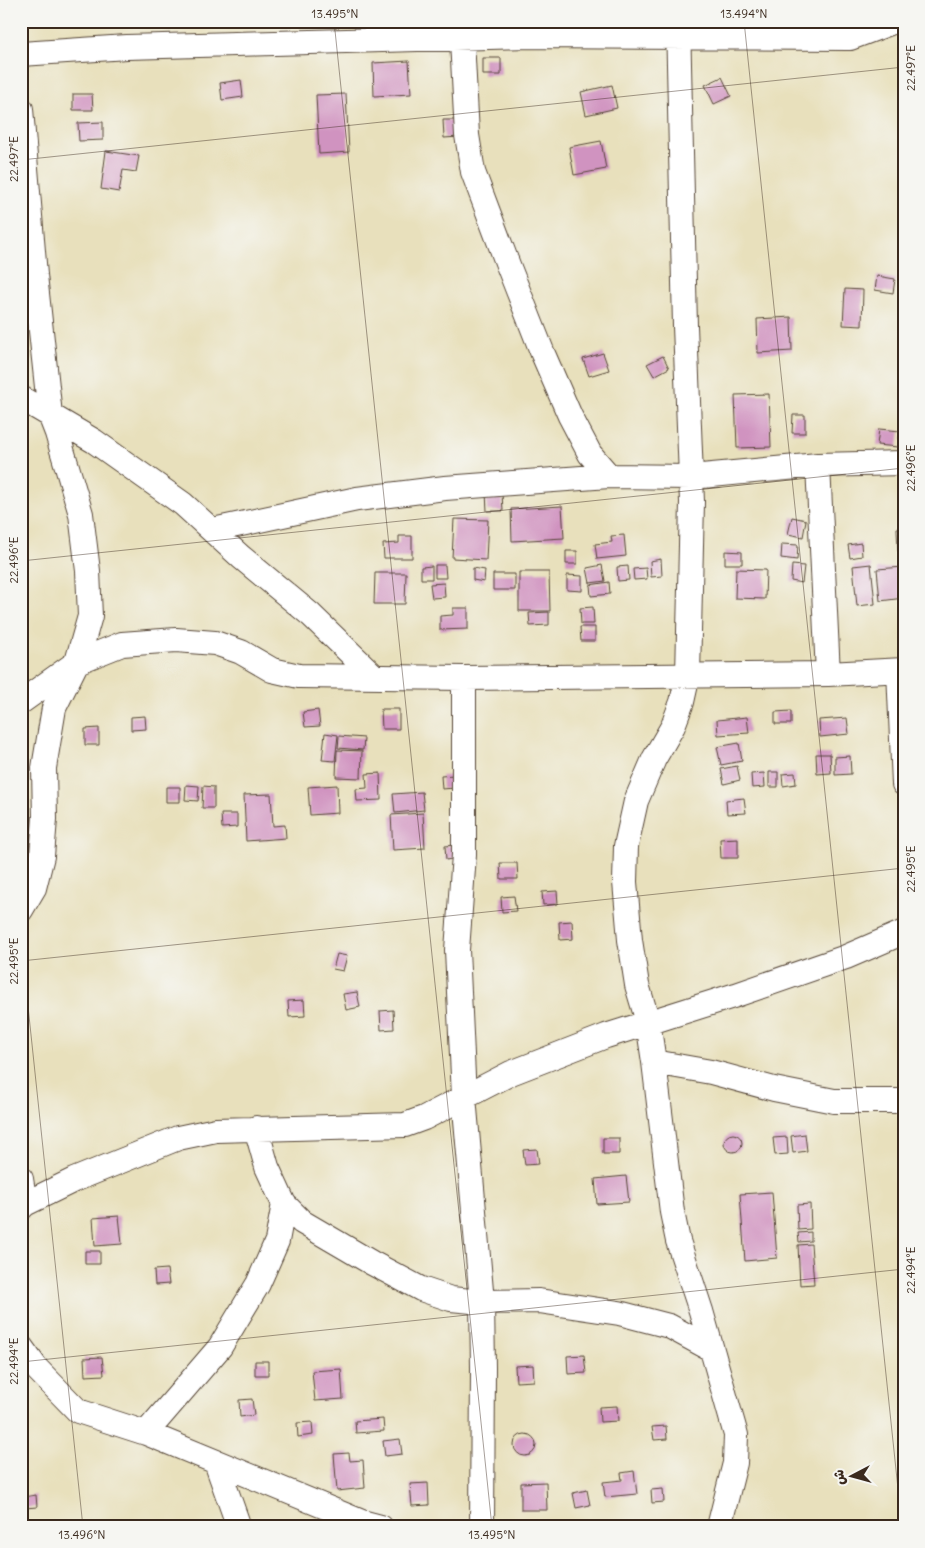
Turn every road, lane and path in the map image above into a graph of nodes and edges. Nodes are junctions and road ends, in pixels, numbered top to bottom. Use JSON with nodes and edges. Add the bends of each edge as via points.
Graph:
{"nodes":[{"id":1,"x":895,"y":21,"type":"edge"},
{"id":2,"x":678,"y":29,"type":"edge"},
{"id":3,"x":462,"y":30,"type":"edge"},
{"id":4,"x":21,"y":54,"type":"edge"},
{"id":5,"x":21,"y":109,"type":"edge"},
{"id":6,"x":21,"y":398,"type":"edge"},
{"id":7,"x":50,"y":415,"type":"junction"},
{"id":8,"x":904,"y":464,"type":"edge"},
{"id":9,"x":818,"y":465,"type":"junction"},
{"id":10,"x":609,"y":476,"type":"junction"},
{"id":11,"x":692,"y":476,"type":"junction"},
{"id":12,"x":213,"y":530,"type":"junction"},
{"id":13,"x":77,"y":662,"type":"junction"},
{"id":14,"x":902,"y":670,"type":"edge"},
{"id":15,"x":828,"y":674,"type":"junction"},
{"id":16,"x":688,"y":675,"type":"junction"},
{"id":17,"x":375,"y":677,"type":"junction"},
{"id":18,"x":464,"y":678,"type":"junction"},
{"id":19,"x":21,"y":702,"type":"edge"},
{"id":20,"x":904,"y":784,"type":"edge"},
{"id":21,"x":21,"y":910,"type":"edge"},
{"id":22,"x":904,"y":932,"type":"edge"},
{"id":23,"x":648,"y":1022,"type":"junction"},
{"id":24,"x":654,"y":1062,"type":"junction"},
{"id":25,"x":464,"y":1097,"type":"junction"},
{"id":26,"x":904,"y":1101,"type":"edge"},
{"id":27,"x":256,"y":1128,"type":"junction"},
{"id":28,"x":21,"y":1179,"type":"edge"},
{"id":29,"x":284,"y":1204,"type":"junction"},
{"id":30,"x":23,"y":1206,"type":"edge"},
{"id":31,"x":482,"y":1302,"type":"junction"},
{"id":32,"x":21,"y":1347,"type":"edge"},
{"id":33,"x":711,"y":1349,"type":"junction"},
{"id":34,"x":146,"y":1433,"type":"junction"},
{"id":35,"x":216,"y":1462,"type":"junction"},
{"id":36,"x":239,"y":1527,"type":"edge"},
{"id":37,"x":381,"y":1527,"type":"edge"},
{"id":38,"x":482,"y":1527,"type":"edge"},
{"id":39,"x":719,"y":1527,"type":"edge"}],
"edges":[{"from":1,"to":2,"type":"street","via":[[850,38]]},
{"from":2,"to":3,"type":"street","via":[[527,36]]},
{"from":2,"to":11,"type":"street"},
{"from":3,"to":4,"type":"street"},
{"from":3,"to":10,"type":"street","via":[[467,135],[473,172],[570,416],[590,454]]},
{"from":5,"to":7,"type":"street"},
{"from":6,"to":7,"type":"street"},
{"from":7,"to":12,"type":"street","via":[[102,446],[183,504]]},
{"from":7,"to":13,"type":"street","via":[[81,514],[88,571],[90,616]]},
{"from":8,"to":9,"type":"street"},
{"from":9,"to":11,"type":"street"},
{"from":9,"to":15,"type":"street"},
{"from":10,"to":11,"type":"street"},
{"from":10,"to":12,"type":"street","via":[[445,488],[357,499]]},
{"from":11,"to":16,"type":"street"},
{"from":12,"to":17,"type":"street","via":[[311,615]]},
{"from":13,"to":17,"type":"street","via":[[122,644],[176,640],[215,643],[241,652],[272,670],[299,676]]},
{"from":13,"to":19,"type":"street"},
{"from":13,"to":21,"type":"street","via":[[54,708],[44,768],[42,856],[34,888]]},
{"from":14,"to":15,"type":"street"},
{"from":14,"to":20,"type":"street"},
{"from":15,"to":16,"type":"street"},
{"from":16,"to":18,"type":"street"},
{"from":16,"to":23,"type":"street","via":[[673,726],[636,801],[626,846],[625,882],[630,940],[637,985]]},
{"from":17,"to":18,"type":"street"},
{"from":18,"to":25,"type":"street","via":[[464,855],[458,950]]},
{"from":22,"to":23,"type":"street","via":[[846,957]]},
{"from":23,"to":24,"type":"street"},
{"from":23,"to":25,"type":"street","via":[[511,1073]]},
{"from":24,"to":26,"type":"street","via":[[712,1072],[834,1101]]},
{"from":24,"to":33,"type":"street","via":[[672,1212]]},
{"from":25,"to":27,"type":"street","via":[[405,1125]]},
{"from":25,"to":31,"type":"street"},
{"from":27,"to":29,"type":"street","via":[[267,1167]]},
{"from":27,"to":30,"type":"street","via":[[216,1130],[178,1138],[74,1180]]},
{"from":28,"to":30,"type":"street"},
{"from":29,"to":31,"type":"street","via":[[302,1222],[422,1289],[451,1299]]},
{"from":29,"to":34,"type":"street","via":[[277,1241],[258,1284],[230,1331]]},
{"from":31,"to":33,"type":"street","via":[[539,1301],[619,1313],[669,1326]]},
{"from":31,"to":38,"type":"street"},
{"from":32,"to":34,"type":"street","via":[[37,1369],[78,1411]]},
{"from":33,"to":39,"type":"street","via":[[736,1435],[735,1463]]},
{"from":34,"to":35,"type":"street"},
{"from":35,"to":36,"type":"street"},
{"from":35,"to":37,"type":"street"}]}
